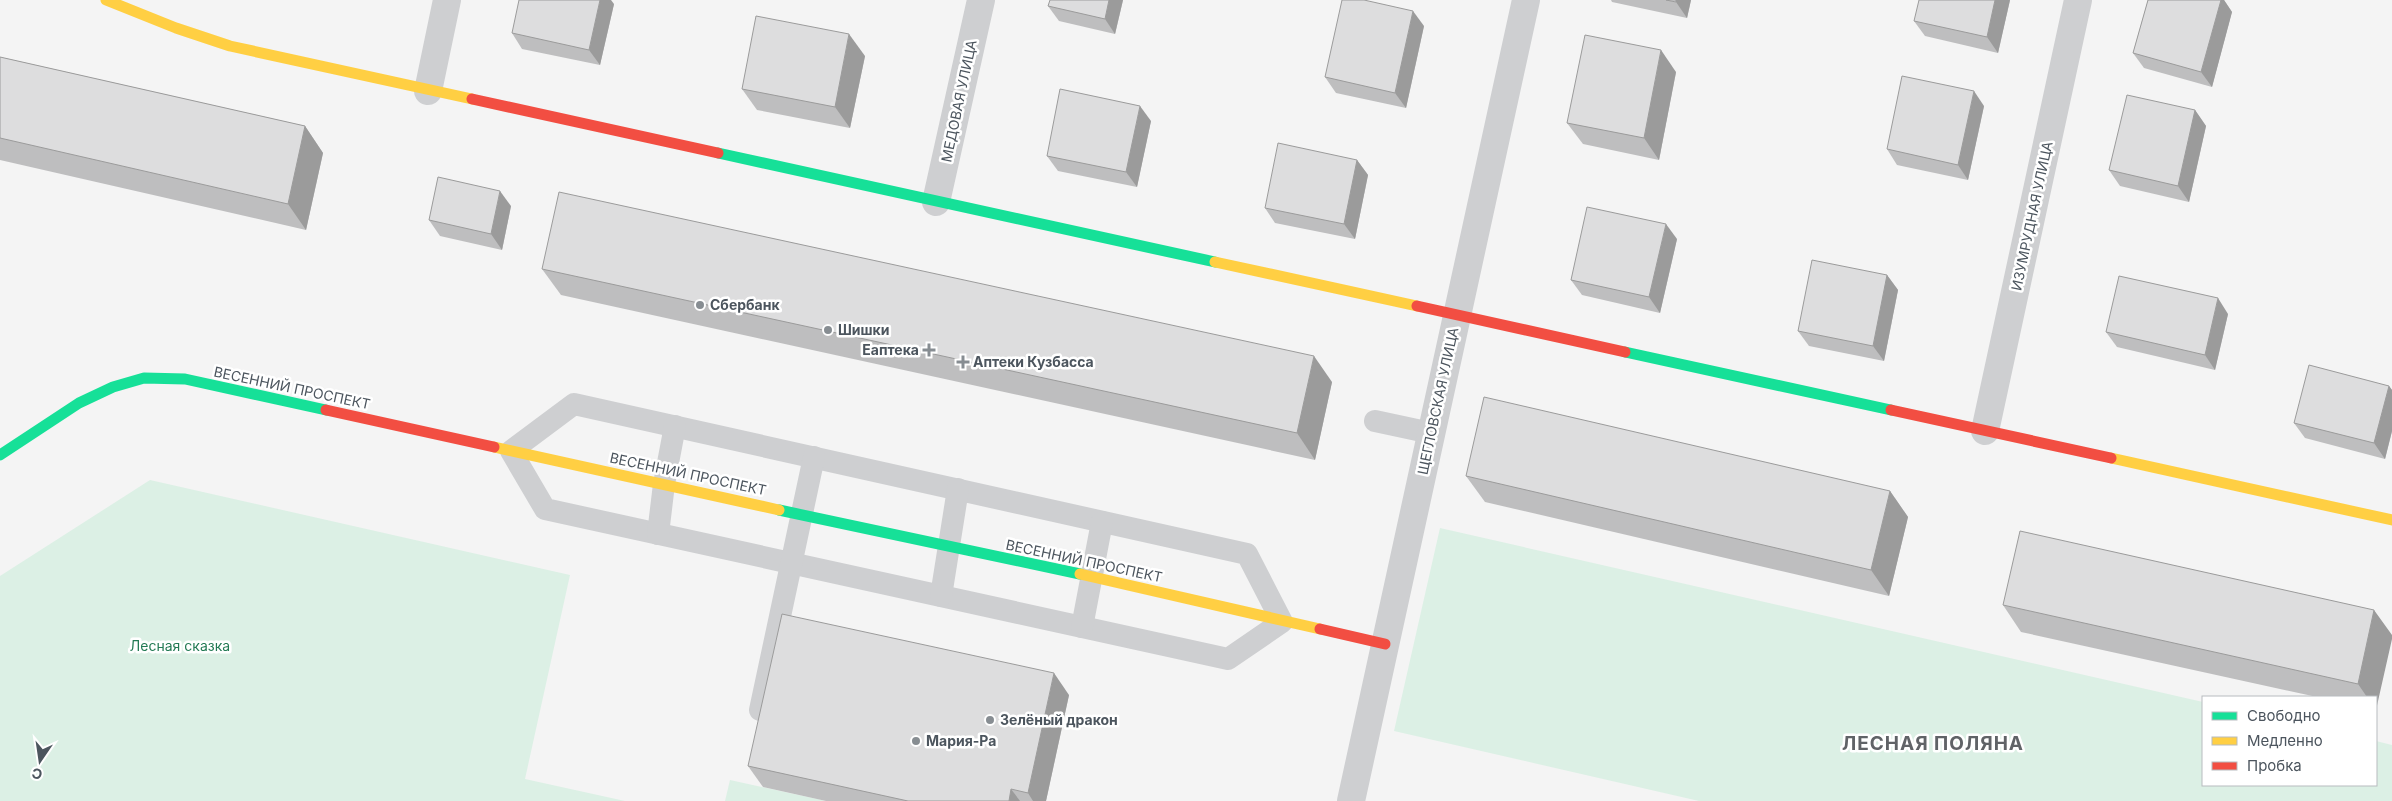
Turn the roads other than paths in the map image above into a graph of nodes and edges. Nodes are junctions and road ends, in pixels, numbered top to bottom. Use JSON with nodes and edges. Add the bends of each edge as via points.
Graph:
{"nodes":[{"id":1,"x":106,"y":0,"type":"edge"},
{"id":2,"x":448,"y":0,"type":"edge"},
{"id":3,"x":981,"y":0,"type":"edge"},
{"id":4,"x":1526,"y":0,"type":"edge"},
{"id":5,"x":2078,"y":0,"type":"edge"},
{"id":6,"x":428,"y":90,"type":"junction"},
{"id":7,"x":936,"y":202,"type":"junction"},
{"id":8,"x":1457,"y":316,"type":"junction"},
{"id":9,"x":1375,"y":420,"type":"dead end"},
{"id":10,"x":675,"y":426,"type":"junction"},
{"id":11,"x":1985,"y":431,"type":"junction"},
{"id":12,"x":1431,"y":433,"type":"junction"},
{"id":13,"x":512,"y":451,"type":"junction"},
{"id":14,"x":0,"y":455,"type":"edge"},
{"id":15,"x":814,"y":457,"type":"junction"},
{"id":16,"x":664,"y":484,"type":"junction"},
{"id":17,"x":958,"y":489,"type":"junction"},
{"id":18,"x":801,"y":514,"type":"junction"},
{"id":19,"x":2392,"y":520,"type":"edge"},
{"id":20,"x":1102,"y":522,"type":"junction"},
{"id":21,"x":658,"y":534,"type":"junction"},
{"id":22,"x":948,"y":547,"type":"junction"},
{"id":23,"x":791,"y":563,"type":"junction"},
{"id":24,"x":1092,"y":577,"type":"junction"},
{"id":25,"x":941,"y":596,"type":"junction"},
{"id":26,"x":1282,"y":622,"type":"junction"},
{"id":27,"x":1082,"y":627,"type":"junction"},
{"id":28,"x":1385,"y":644,"type":"junction"},
{"id":29,"x":760,"y":710,"type":"edge"},
{"id":30,"x":1351,"y":801,"type":"edge"}],
"edges":[{"from":1,"to":6,"type":"street","via":[[230,46]]},
{"from":2,"to":6,"type":"street"},
{"from":3,"to":7,"type":"street","name":"МЕДОВАЯ УЛИЦА"},
{"from":4,"to":8,"type":"street","name":"ЩЕГЛОВСКАЯ УЛИЦА"},
{"from":5,"to":11,"type":"street","name":"ИЗУМРУДНАЯ УЛИЦА"},
{"from":6,"to":7,"type":"street"},
{"from":7,"to":8,"type":"street"},
{"from":8,"to":11,"type":"street"},
{"from":8,"to":12,"type":"street","name":"ЩЕГЛОВСКАЯ УЛИЦА"},
{"from":9,"to":12,"type":"lane"},
{"from":10,"to":13,"type":"lane","via":[[574,404]]},
{"from":10,"to":15,"type":"lane"},
{"from":10,"to":16,"type":"lane"},
{"from":11,"to":19,"type":"street"},
{"from":12,"to":28,"type":"street","name":"ЩЕГЛОВСКАЯ УЛИЦА"},
{"from":13,"to":14,"type":"street","name":"ВЕСЕННИЙ ПРОСПЕКТ","via":[[185,379],[155,378],[131,381],[108,389]]},
{"from":13,"to":16,"type":"street","name":"ВЕСЕННИЙ ПРОСПЕКТ"},
{"from":13,"to":21,"type":"lane","via":[[545,509]]},
{"from":15,"to":17,"type":"lane"},
{"from":15,"to":18,"type":"lane"},
{"from":16,"to":18,"type":"street","name":"ВЕСЕННИЙ ПРОСПЕКТ"},
{"from":16,"to":21,"type":"lane"},
{"from":17,"to":20,"type":"lane"},
{"from":17,"to":22,"type":"lane"},
{"from":18,"to":22,"type":"street","name":"ВЕСЕННИЙ ПРОСПЕКТ"},
{"from":18,"to":23,"type":"lane"},
{"from":20,"to":24,"type":"lane"},
{"from":20,"to":26,"type":"lane","via":[[1247,554]]},
{"from":21,"to":23,"type":"lane"},
{"from":22,"to":24,"type":"street","name":"ВЕСЕННИЙ ПРОСПЕКТ"},
{"from":22,"to":25,"type":"lane"},
{"from":23,"to":25,"type":"lane"},
{"from":23,"to":29,"type":"lane"},
{"from":24,"to":26,"type":"street","name":"ВЕСЕННИЙ ПРОСПЕКТ"},
{"from":24,"to":27,"type":"lane"},
{"from":25,"to":27,"type":"lane"},
{"from":26,"to":27,"type":"lane","via":[[1228,659]]},
{"from":26,"to":28,"type":"street","name":"ВЕСЕННИЙ ПРОСПЕКТ"},
{"from":28,"to":30,"type":"street","name":"ЩЕГЛОВСКАЯ УЛИЦА"}]}
